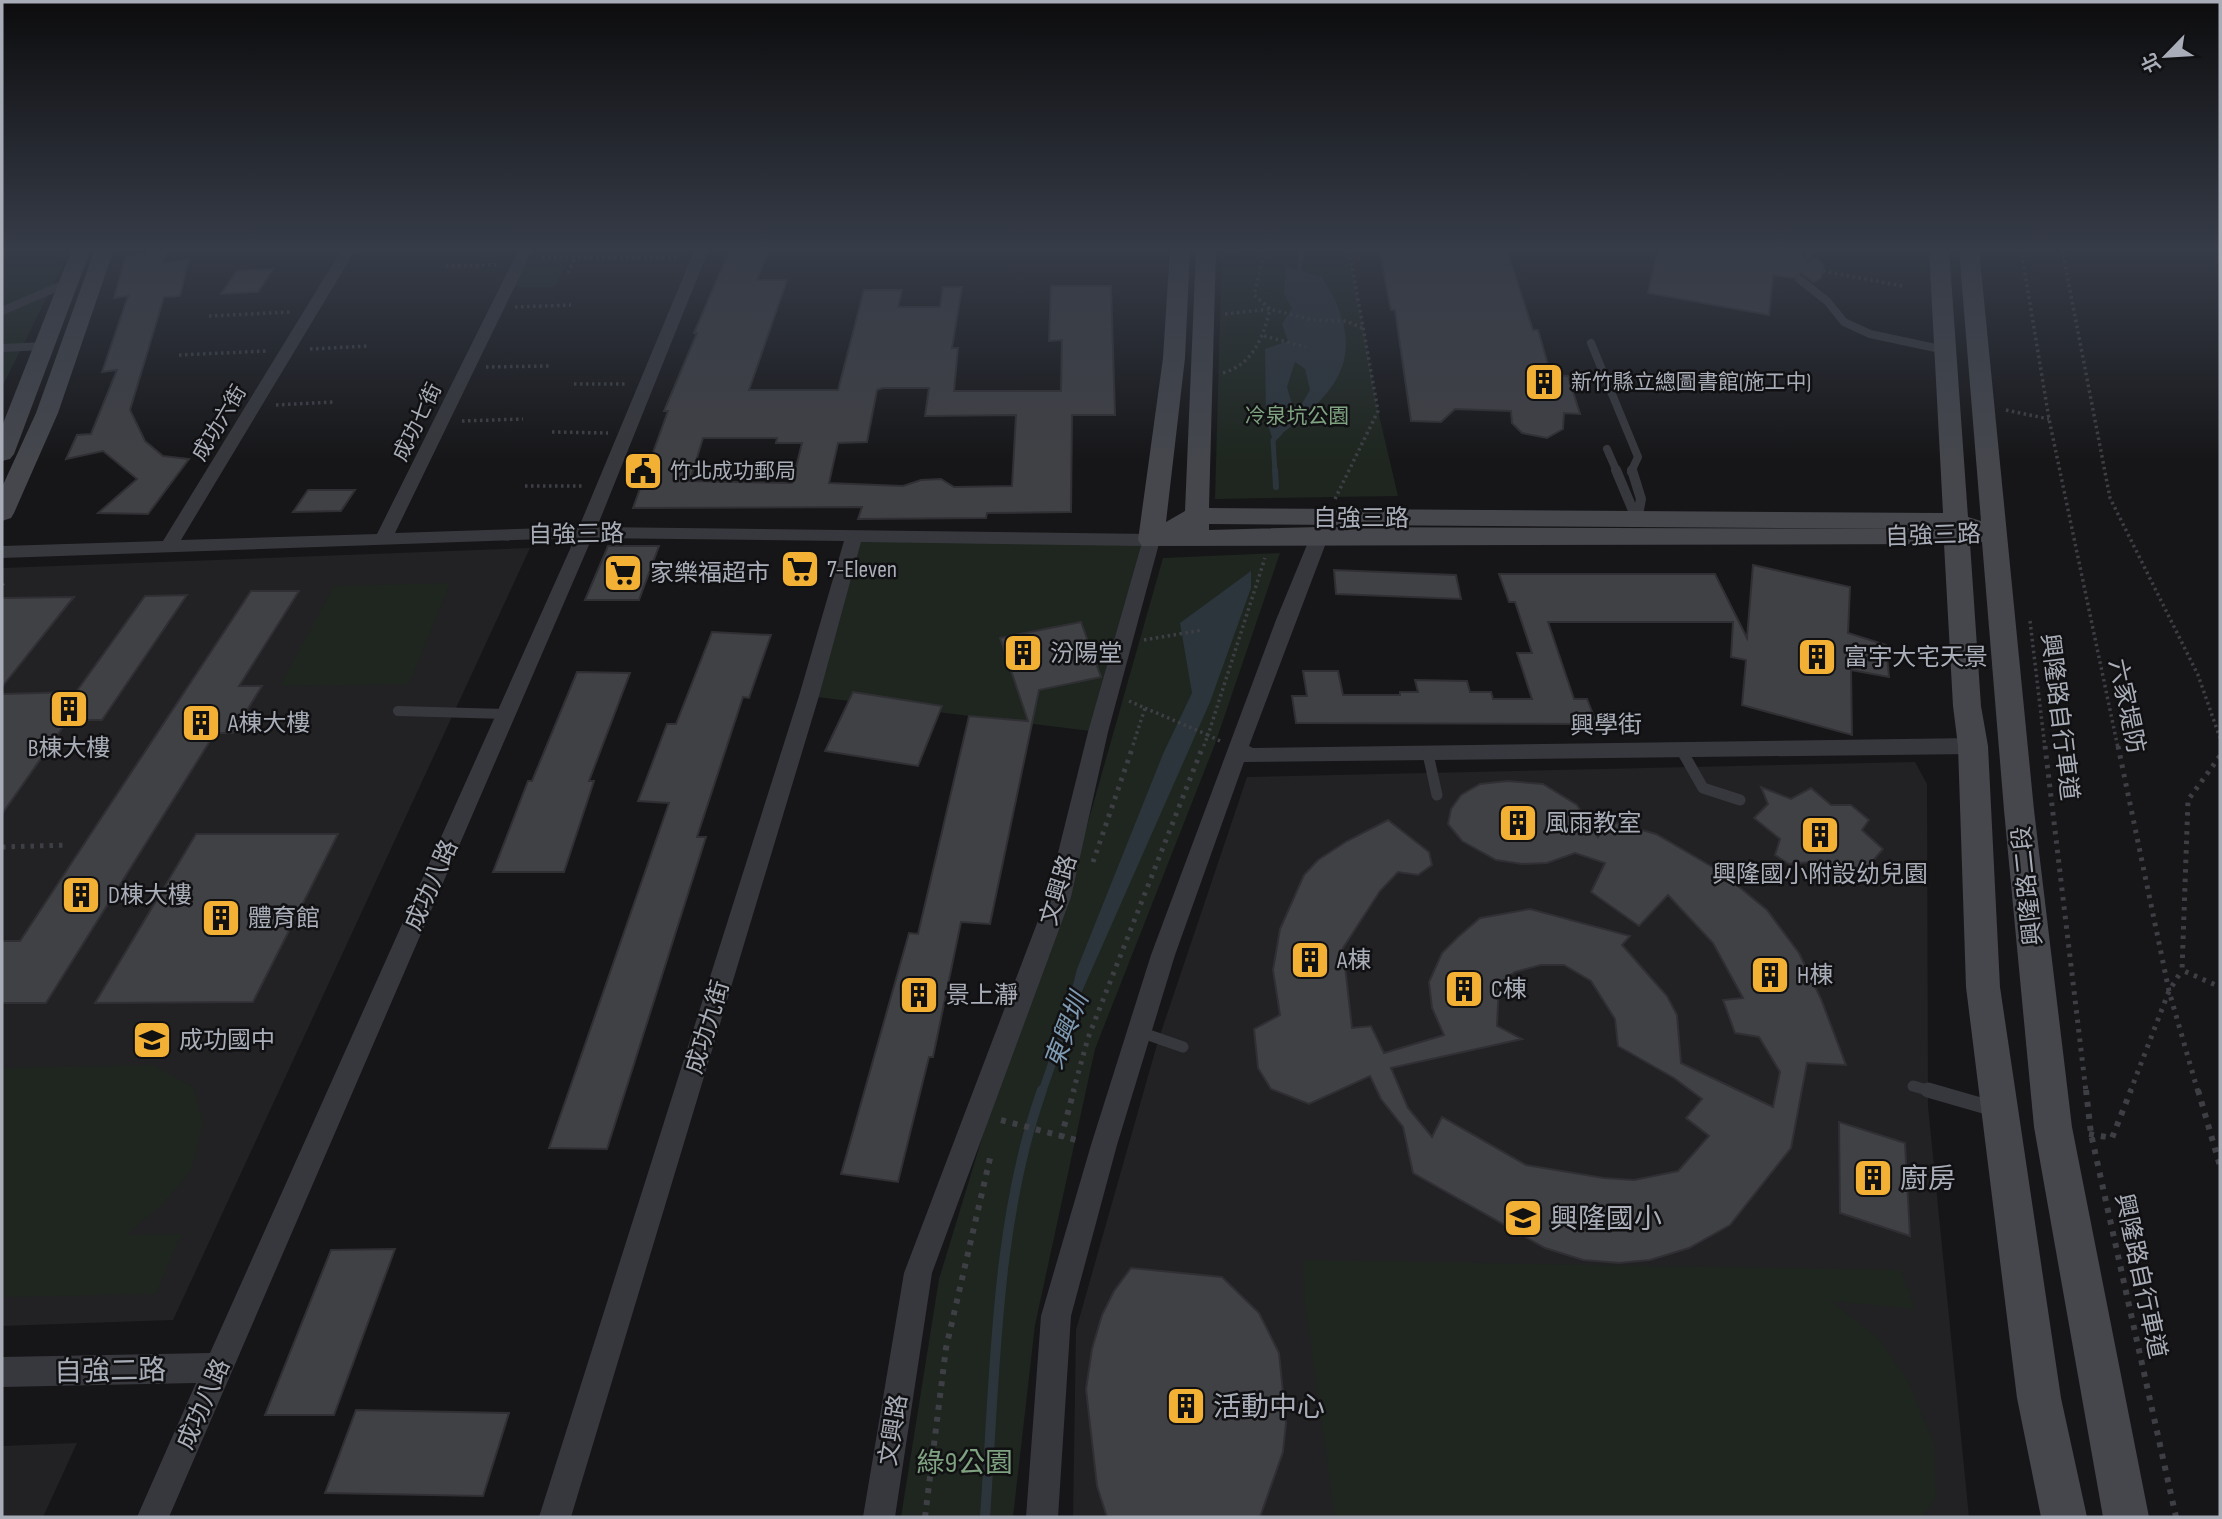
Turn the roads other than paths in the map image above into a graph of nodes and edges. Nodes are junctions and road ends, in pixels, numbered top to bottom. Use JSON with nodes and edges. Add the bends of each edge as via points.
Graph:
{"nodes":[{"id":1,"x":54,"y":320,"type":"edge"},
{"id":2,"x":80,"y":320,"type":"edge"},
{"id":3,"x":307,"y":320,"type":"edge"},
{"id":4,"x":491,"y":320,"type":"edge"},
{"id":5,"x":673,"y":320,"type":"edge"},
{"id":6,"x":1176,"y":320,"type":"edge"},
{"id":7,"x":1210,"y":320,"type":"edge"},
{"id":8,"x":1842,"y":320,"type":"edge"},
{"id":9,"x":1944,"y":320,"type":"edge"},
{"id":10,"x":1975,"y":320,"type":"edge"},
{"id":11,"x":1591,"y":343,"type":"dead end"},
{"id":12,"x":44,"y":346,"type":"junction"},
{"id":13,"x":2,"y":348,"type":"edge"},
{"id":14,"x":1945,"y":350,"type":"junction"},
{"id":15,"x":1607,"y":449,"type":"dead end"},
{"id":16,"x":2,"y":454,"type":"edge"},
{"id":17,"x":2,"y":513,"type":"edge"},
{"id":18,"x":1637,"y":520,"type":"junction"},
{"id":19,"x":1196,"y":527,"type":"junction"},
{"id":20,"x":1322,"y":527,"type":"junction"},
{"id":21,"x":1956,"y":529,"type":"junction"},
{"id":22,"x":586,"y":532,"type":"junction"},
{"id":23,"x":1993,"y":533,"type":"junction"},
{"id":24,"x":854,"y":536,"type":"junction"},
{"id":25,"x":383,"y":539,"type":"junction"},
{"id":26,"x":1150,"y":540,"type":"junction"},
{"id":27,"x":169,"y":546,"type":"junction"},
{"id":28,"x":2,"y":552,"type":"edge"},
{"id":29,"x":398,"y":711,"type":"dead end"},
{"id":30,"x":506,"y":713,"type":"junction"},
{"id":31,"x":1973,"y":746,"type":"junction"},
{"id":32,"x":1240,"y":751,"type":"junction"},
{"id":33,"x":1682,"y":751,"type":"junction"},
{"id":34,"x":1428,"y":754,"type":"junction"},
{"id":35,"x":1437,"y":795,"type":"dead end"},
{"id":36,"x":1740,"y":800,"type":"dead end"},
{"id":37,"x":1140,"y":1032,"type":"junction"},
{"id":38,"x":1183,"y":1047,"type":"dead end"},
{"id":39,"x":1913,"y":1086,"type":"dead end"},
{"id":40,"x":2000,"y":1111,"type":"junction"},
{"id":41,"x":219,"y":1368,"type":"junction"},
{"id":42,"x":2,"y":1372,"type":"edge"},
{"id":43,"x":153,"y":1517,"type":"edge"},
{"id":44,"x":555,"y":1517,"type":"edge"},
{"id":45,"x":879,"y":1517,"type":"edge"},
{"id":46,"x":1042,"y":1517,"type":"edge"},
{"id":47,"x":2064,"y":1517,"type":"edge"},
{"id":48,"x":2126,"y":1517,"type":"edge"}],
"edges":[{"from":1,"to":12,"type":"street"},
{"from":2,"to":17,"type":"street","via":[[47,413]]},
{"from":3,"to":27,"type":"street","name":"成功六街"},
{"from":4,"to":25,"type":"street","name":"成功七街"},
{"from":5,"to":22,"type":"street","name":"成功八路"},
{"from":6,"to":26,"type":"street","name":"文興路"},
{"from":7,"to":19,"type":"street"},
{"from":8,"to":14,"type":"lane","via":[[1870,334]]},
{"from":9,"to":14,"type":"street","name":"興隆路二段"},
{"from":10,"to":23,"type":"street","name":"興隆路二段"},
{"from":11,"to":18,"type":"lane","via":[[1638,457],[1631,472],[1641,499]]},
{"from":12,"to":13,"type":"lane"},
{"from":12,"to":16,"type":"street"},
{"from":14,"to":21,"type":"street","name":"興隆路二段"},
{"from":15,"to":18,"type":"lane"},
{"from":18,"to":20,"type":"street","name":"自強三路"},
{"from":18,"to":21,"type":"street","name":"自強三路"},
{"from":19,"to":20,"type":"street","name":"自強三路"},
{"from":19,"to":26,"type":"street","name":"自強三路"},
{"from":20,"to":21,"type":"street","name":"自強三路"},
{"from":20,"to":32,"type":"street"},
{"from":21,"to":23,"type":"street","name":"自強三路"},
{"from":21,"to":31,"type":"street","name":"興隆路二段"},
{"from":22,"to":24,"type":"street","name":"自強三路"},
{"from":22,"to":25,"type":"street","name":"自強三路"},
{"from":22,"to":30,"type":"street","name":"成功八路"},
{"from":23,"to":48,"type":"street","name":"興隆路二段","via":[[2053,1127]]},
{"from":24,"to":26,"type":"street","name":"自強三路"},
{"from":24,"to":44,"type":"street","name":"成功九街","via":[[801,723]]},
{"from":25,"to":27,"type":"street","name":"自強三路"},
{"from":26,"to":45,"type":"street","name":"文興路","via":[[1059,897],[918,1273]]},
{"from":27,"to":28,"type":"street","name":"自強三路"},
{"from":29,"to":30,"type":"lane"},
{"from":30,"to":41,"type":"street","name":"成功八路"},
{"from":31,"to":33,"type":"street","name":"興學街"},
{"from":31,"to":40,"type":"street","name":"興隆路二段","via":[[1983,987]]},
{"from":32,"to":34,"type":"street","name":"興學街","via":[[1250,756]]},
{"from":32,"to":37,"type":"street","via":[[1163,954]]},
{"from":33,"to":34,"type":"street","name":"興學街"},
{"from":33,"to":36,"type":"lane","via":[[1703,788]]},
{"from":34,"to":35,"type":"lane"},
{"from":37,"to":38,"type":"lane"},
{"from":37,"to":46,"type":"street","via":[[1056,1316]]},
{"from":39,"to":40,"type":"lane"},
{"from":40,"to":47,"type":"street","name":"興隆路二段","via":[[2039,1398]]},
{"from":41,"to":42,"type":"street","name":"自強二路"},
{"from":41,"to":43,"type":"street","name":"成功八路"}]}
